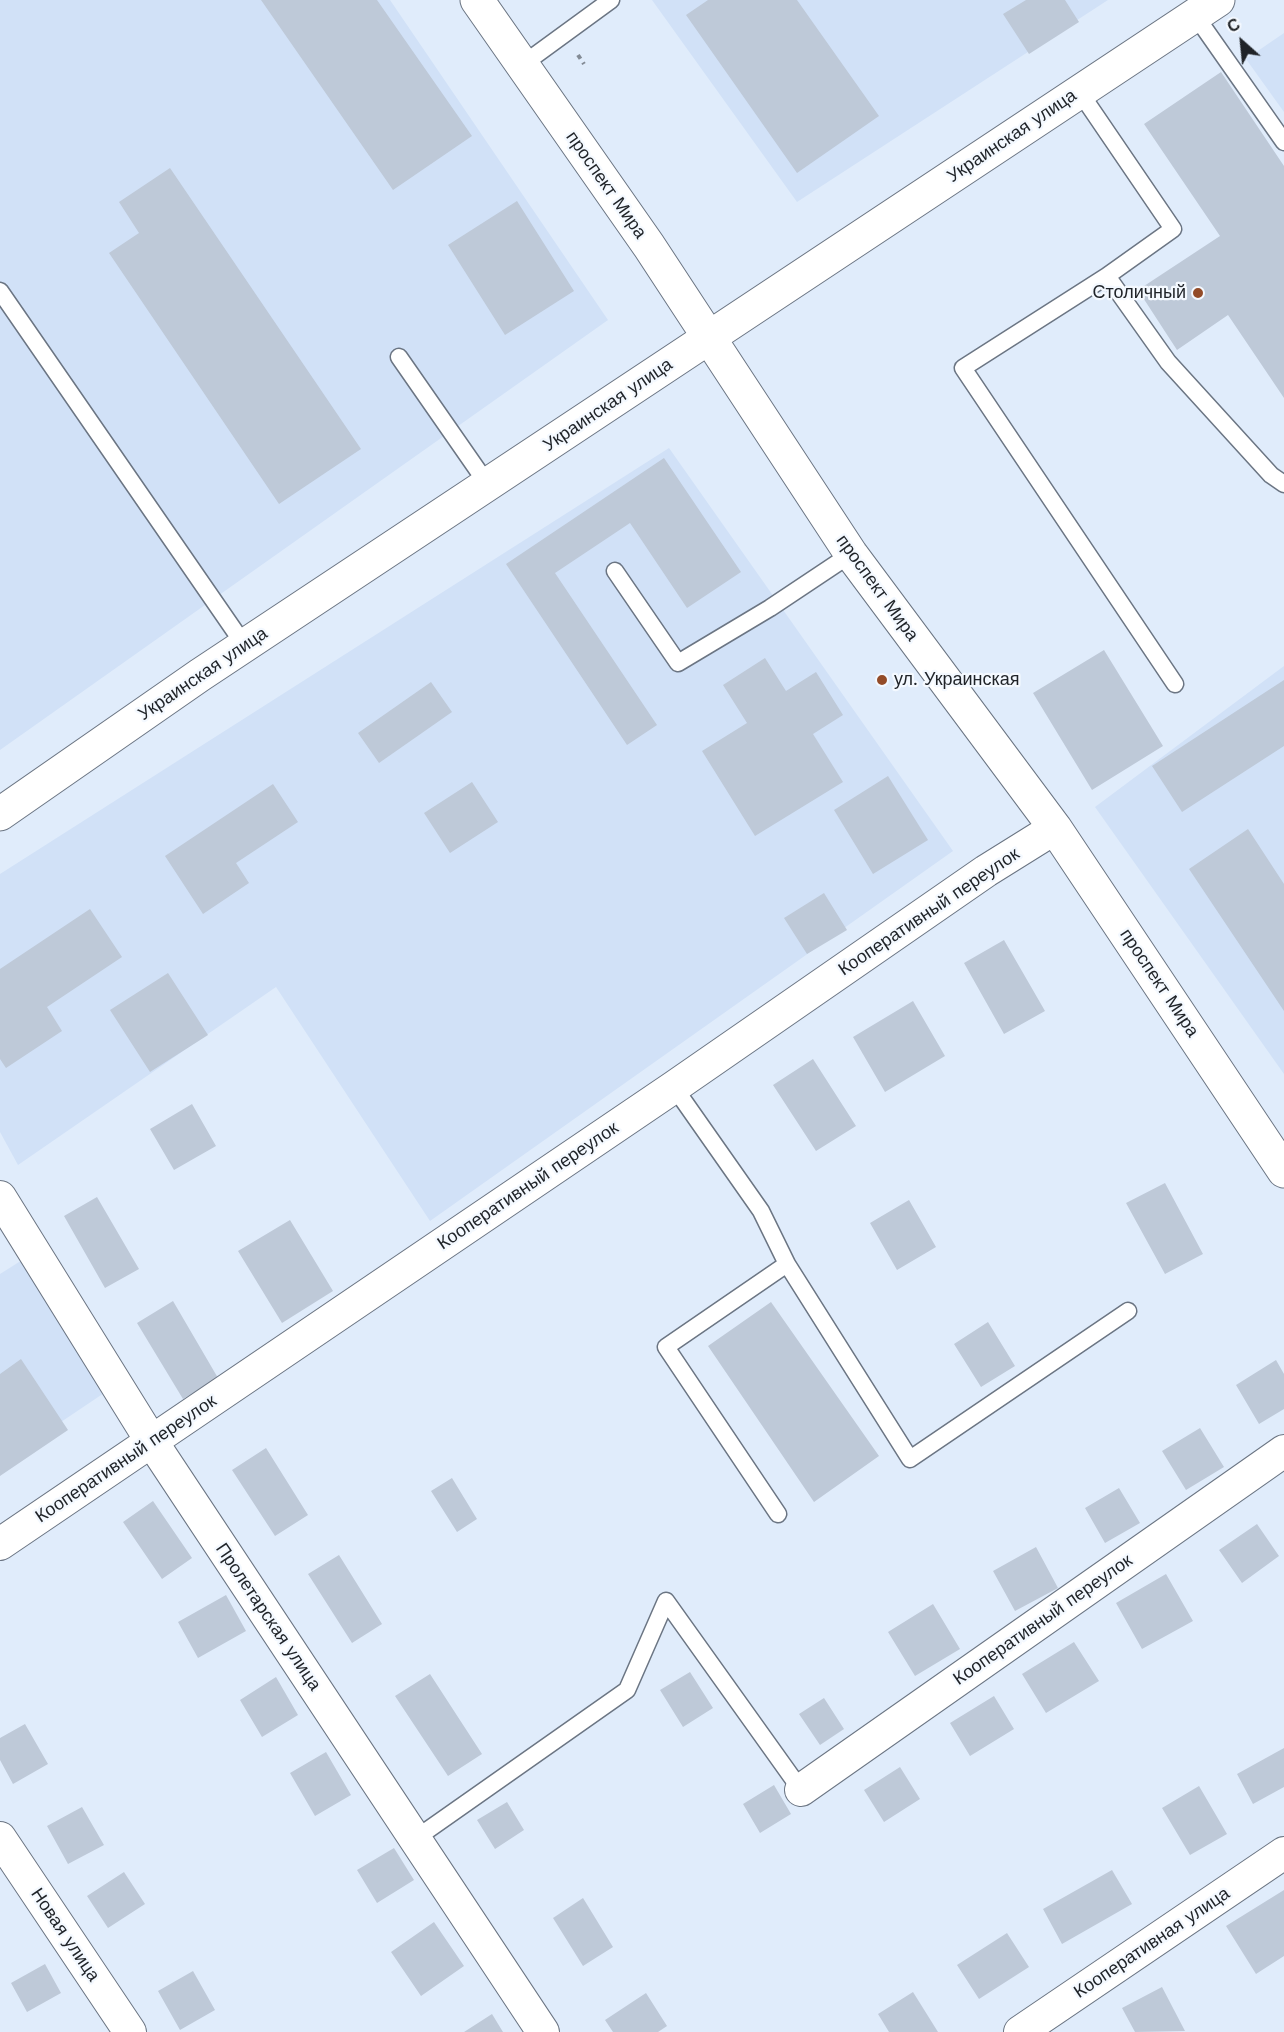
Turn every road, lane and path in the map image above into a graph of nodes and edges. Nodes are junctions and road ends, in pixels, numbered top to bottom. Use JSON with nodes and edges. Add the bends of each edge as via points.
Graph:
{"nodes":[{"id":1,"x":477,"y":0,"type":"edge"},
{"id":2,"x":611,"y":0,"type":"edge"},
{"id":3,"x":1207,"y":8,"type":"edge"},
{"id":4,"x":522,"y":65,"type":"junction"},
{"id":5,"x":1079,"y":91,"type":"junction"},
{"id":6,"x":1284,"y":142,"type":"edge"},
{"id":7,"x":1107,"y":276,"type":"junction"},
{"id":8,"x":0,"y":291,"type":"edge"},
{"id":9,"x":710,"y":338,"type":"junction"},
{"id":10,"x":399,"y":357,"type":"dead end"},
{"id":11,"x":1284,"y":484,"type":"edge"},
{"id":12,"x":488,"y":485,"type":"junction"},
{"id":13,"x":851,"y":554,"type":"junction"},
{"id":14,"x":615,"y":571,"type":"dead end"},
{"id":15,"x":245,"y":646,"type":"junction"},
{"id":16,"x":1176,"y":684,"type":"dead end"},
{"id":17,"x":0,"y":814,"type":"edge"},
{"id":18,"x":1055,"y":828,"type":"junction"},
{"id":19,"x":674,"y":1087,"type":"junction"},
{"id":20,"x":1284,"y":1171,"type":"edge"},
{"id":21,"x":0,"y":1197,"type":"edge"},
{"id":22,"x":787,"y":1264,"type":"junction"},
{"id":23,"x":1128,"y":1311,"type":"dead end"},
{"id":24,"x":152,"y":1442,"type":"junction"},
{"id":25,"x":1284,"y":1451,"type":"edge"},
{"id":26,"x":778,"y":1514,"type":"dead end"},
{"id":27,"x":0,"y":1544,"type":"edge"},
{"id":28,"x":801,"y":1790,"type":"joint"},
{"id":29,"x":0,"y":1838,"type":"edge"},
{"id":30,"x":415,"y":1839,"type":"junction"},
{"id":31,"x":1284,"y":1853,"type":"edge"},
{"id":32,"x":130,"y":2032,"type":"edge"},
{"id":33,"x":543,"y":2032,"type":"edge"},
{"id":34,"x":1020,"y":2032,"type":"edge"}],
"edges":[{"from":1,"to":4,"type":"main road","name":"проспект Мира"},
{"from":2,"to":4,"type":"lane"},
{"from":3,"to":5,"type":"main road","name":"Украинская улица"},
{"from":3,"to":6,"type":"lane"},
{"from":4,"to":9,"type":"main road","name":"проспект Мира"},
{"from":5,"to":7,"type":"lane","via":[[1173,229]]},
{"from":5,"to":9,"type":"main road","name":"Украинская улица"},
{"from":7,"to":11,"type":"lane","via":[[1168,362]]},
{"from":7,"to":16,"type":"lane","via":[[963,368]]},
{"from":8,"to":15,"type":"lane"},
{"from":9,"to":12,"type":"main road","name":"Украинская улица"},
{"from":9,"to":13,"type":"main road","name":"проспект Мира"},
{"from":10,"to":12,"type":"lane"},
{"from":12,"to":15,"type":"main road","name":"Украинская улица"},
{"from":13,"to":14,"type":"lane","via":[[678,663]]},
{"from":13,"to":18,"type":"main road","name":"проспект Мира"},
{"from":15,"to":17,"type":"main road","name":"Украинская улица"},
{"from":18,"to":19,"type":"street","name":"Кооперативный переулок","via":[[986,871]]},
{"from":18,"to":20,"type":"main road","name":"проспект Мира"},
{"from":19,"to":22,"type":"lane","via":[[761,1211]]},
{"from":19,"to":24,"type":"street","name":"Кооперативный переулок"},
{"from":21,"to":24,"type":"street","name":"Пролетарская улица"},
{"from":22,"to":23,"type":"lane","via":[[910,1459]]},
{"from":22,"to":26,"type":"lane","via":[[666,1347]]},
{"from":24,"to":27,"type":"street","name":"Кооперативный переулок"},
{"from":24,"to":30,"type":"street","name":"Пролетарская улица"},
{"from":25,"to":28,"type":"street","name":"Кооперативный переулок"},
{"from":28,"to":30,"type":"lane","via":[[666,1601],[627,1690]]},
{"from":29,"to":32,"type":"street","name":"Новая улица"},
{"from":30,"to":33,"type":"street","name":"Пролетарская улица"},
{"from":31,"to":34,"type":"street","name":"Кооперативная улица"}]}
